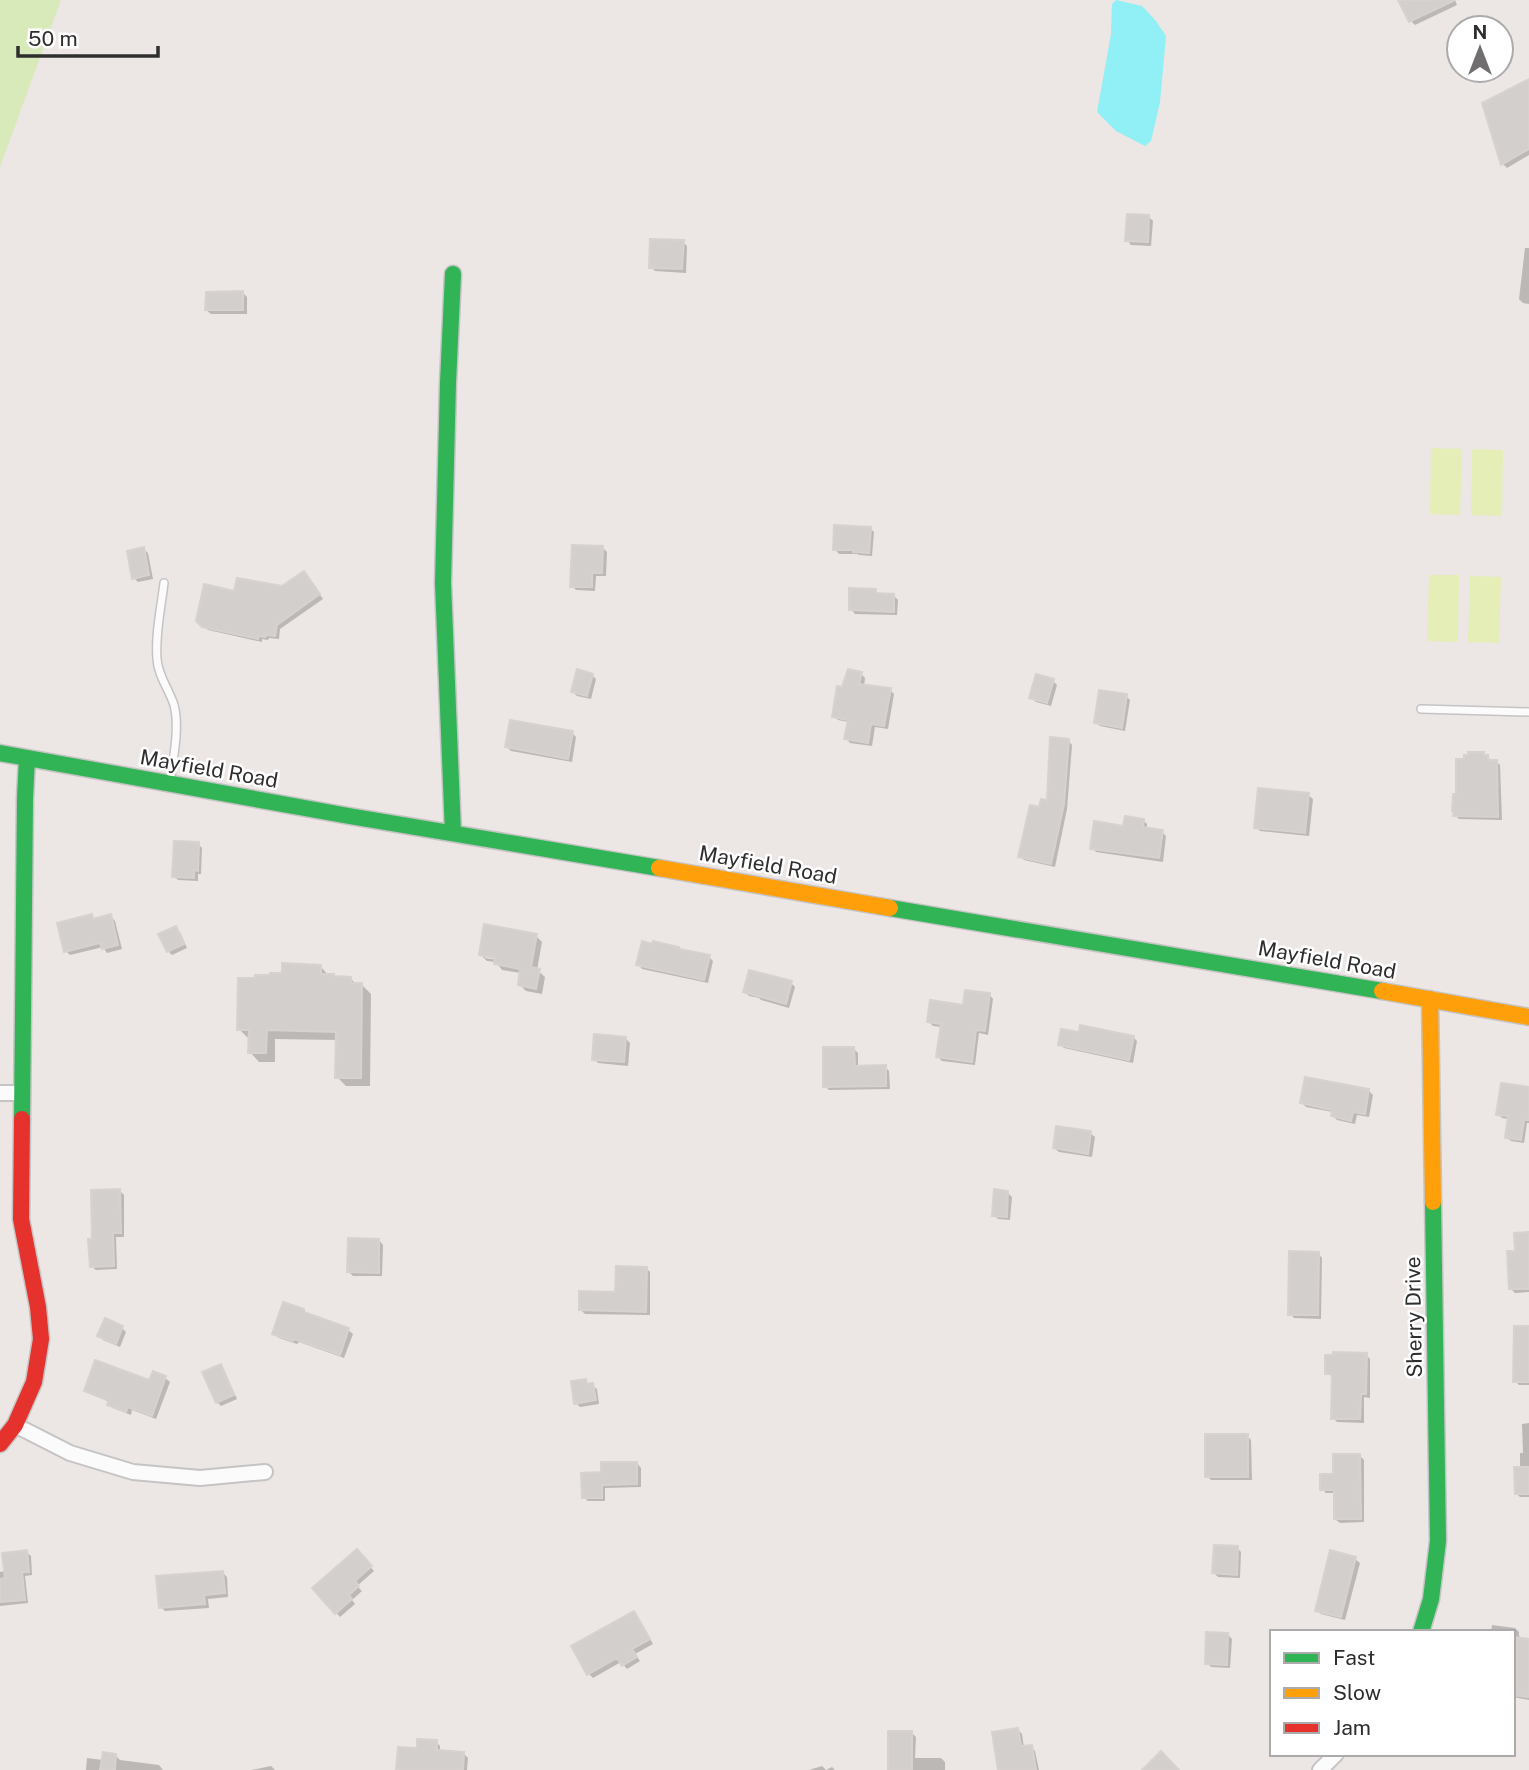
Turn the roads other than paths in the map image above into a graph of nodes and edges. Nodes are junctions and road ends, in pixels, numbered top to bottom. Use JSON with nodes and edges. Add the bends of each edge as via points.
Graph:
{"nodes":[{"id":1,"x":453,"y":274,"type":"dead end"},
{"id":2,"x":164,"y":583,"type":"dead end"},
{"id":3,"x":1421,"y":709,"type":"dead end"},
{"id":4,"x":1529,"y":712,"type":"edge"},
{"id":5,"x":0,"y":753,"type":"edge"},
{"id":6,"x":27,"y":758,"type":"junction"},
{"id":7,"x":170,"y":783,"type":"junction"},
{"id":8,"x":453,"y":833,"type":"junction"},
{"id":9,"x":1430,"y":999,"type":"junction"},
{"id":10,"x":1529,"y":1017,"type":"edge"},
{"id":11,"x":0,"y":1093,"type":"edge"},
{"id":12,"x":22,"y":1093,"type":"junction"},
{"id":13,"x":15,"y":1425,"type":"junction"},
{"id":14,"x":0,"y":1444,"type":"edge"},
{"id":15,"x":265,"y":1472,"type":"dead end"},
{"id":16,"x":1422,"y":1630,"type":"edge"},
{"id":17,"x":1334,"y":1756,"type":"edge"},
{"id":18,"x":1320,"y":1770,"type":"edge"}],
"edges":[{"from":1,"to":8,"type":"street","via":[[443,583]]},
{"from":2,"to":7,"type":"lane","via":[[157,662],[175,708]]},
{"from":3,"to":4,"type":"lane"},
{"from":5,"to":6,"type":"street","name":"Mayfield Road"},
{"from":6,"to":7,"type":"street","name":"Mayfield Road"},
{"from":6,"to":12,"type":"street"},
{"from":7,"to":8,"type":"street","name":"Mayfield Road"},
{"from":8,"to":9,"type":"street","name":"Mayfield Road"},
{"from":9,"to":10,"type":"street","name":"Mayfield Road"},
{"from":9,"to":16,"type":"street","name":"Sherry Drive","via":[[1438,1541],[1436,1576]]},
{"from":11,"to":12,"type":"street"},
{"from":12,"to":13,"type":"street","via":[[21,1219],[41,1339],[34,1382]]},
{"from":13,"to":14,"type":"street"},
{"from":13,"to":15,"type":"street","via":[[70,1453],[133,1472],[200,1478]]},
{"from":17,"to":18,"type":"street"}]}
